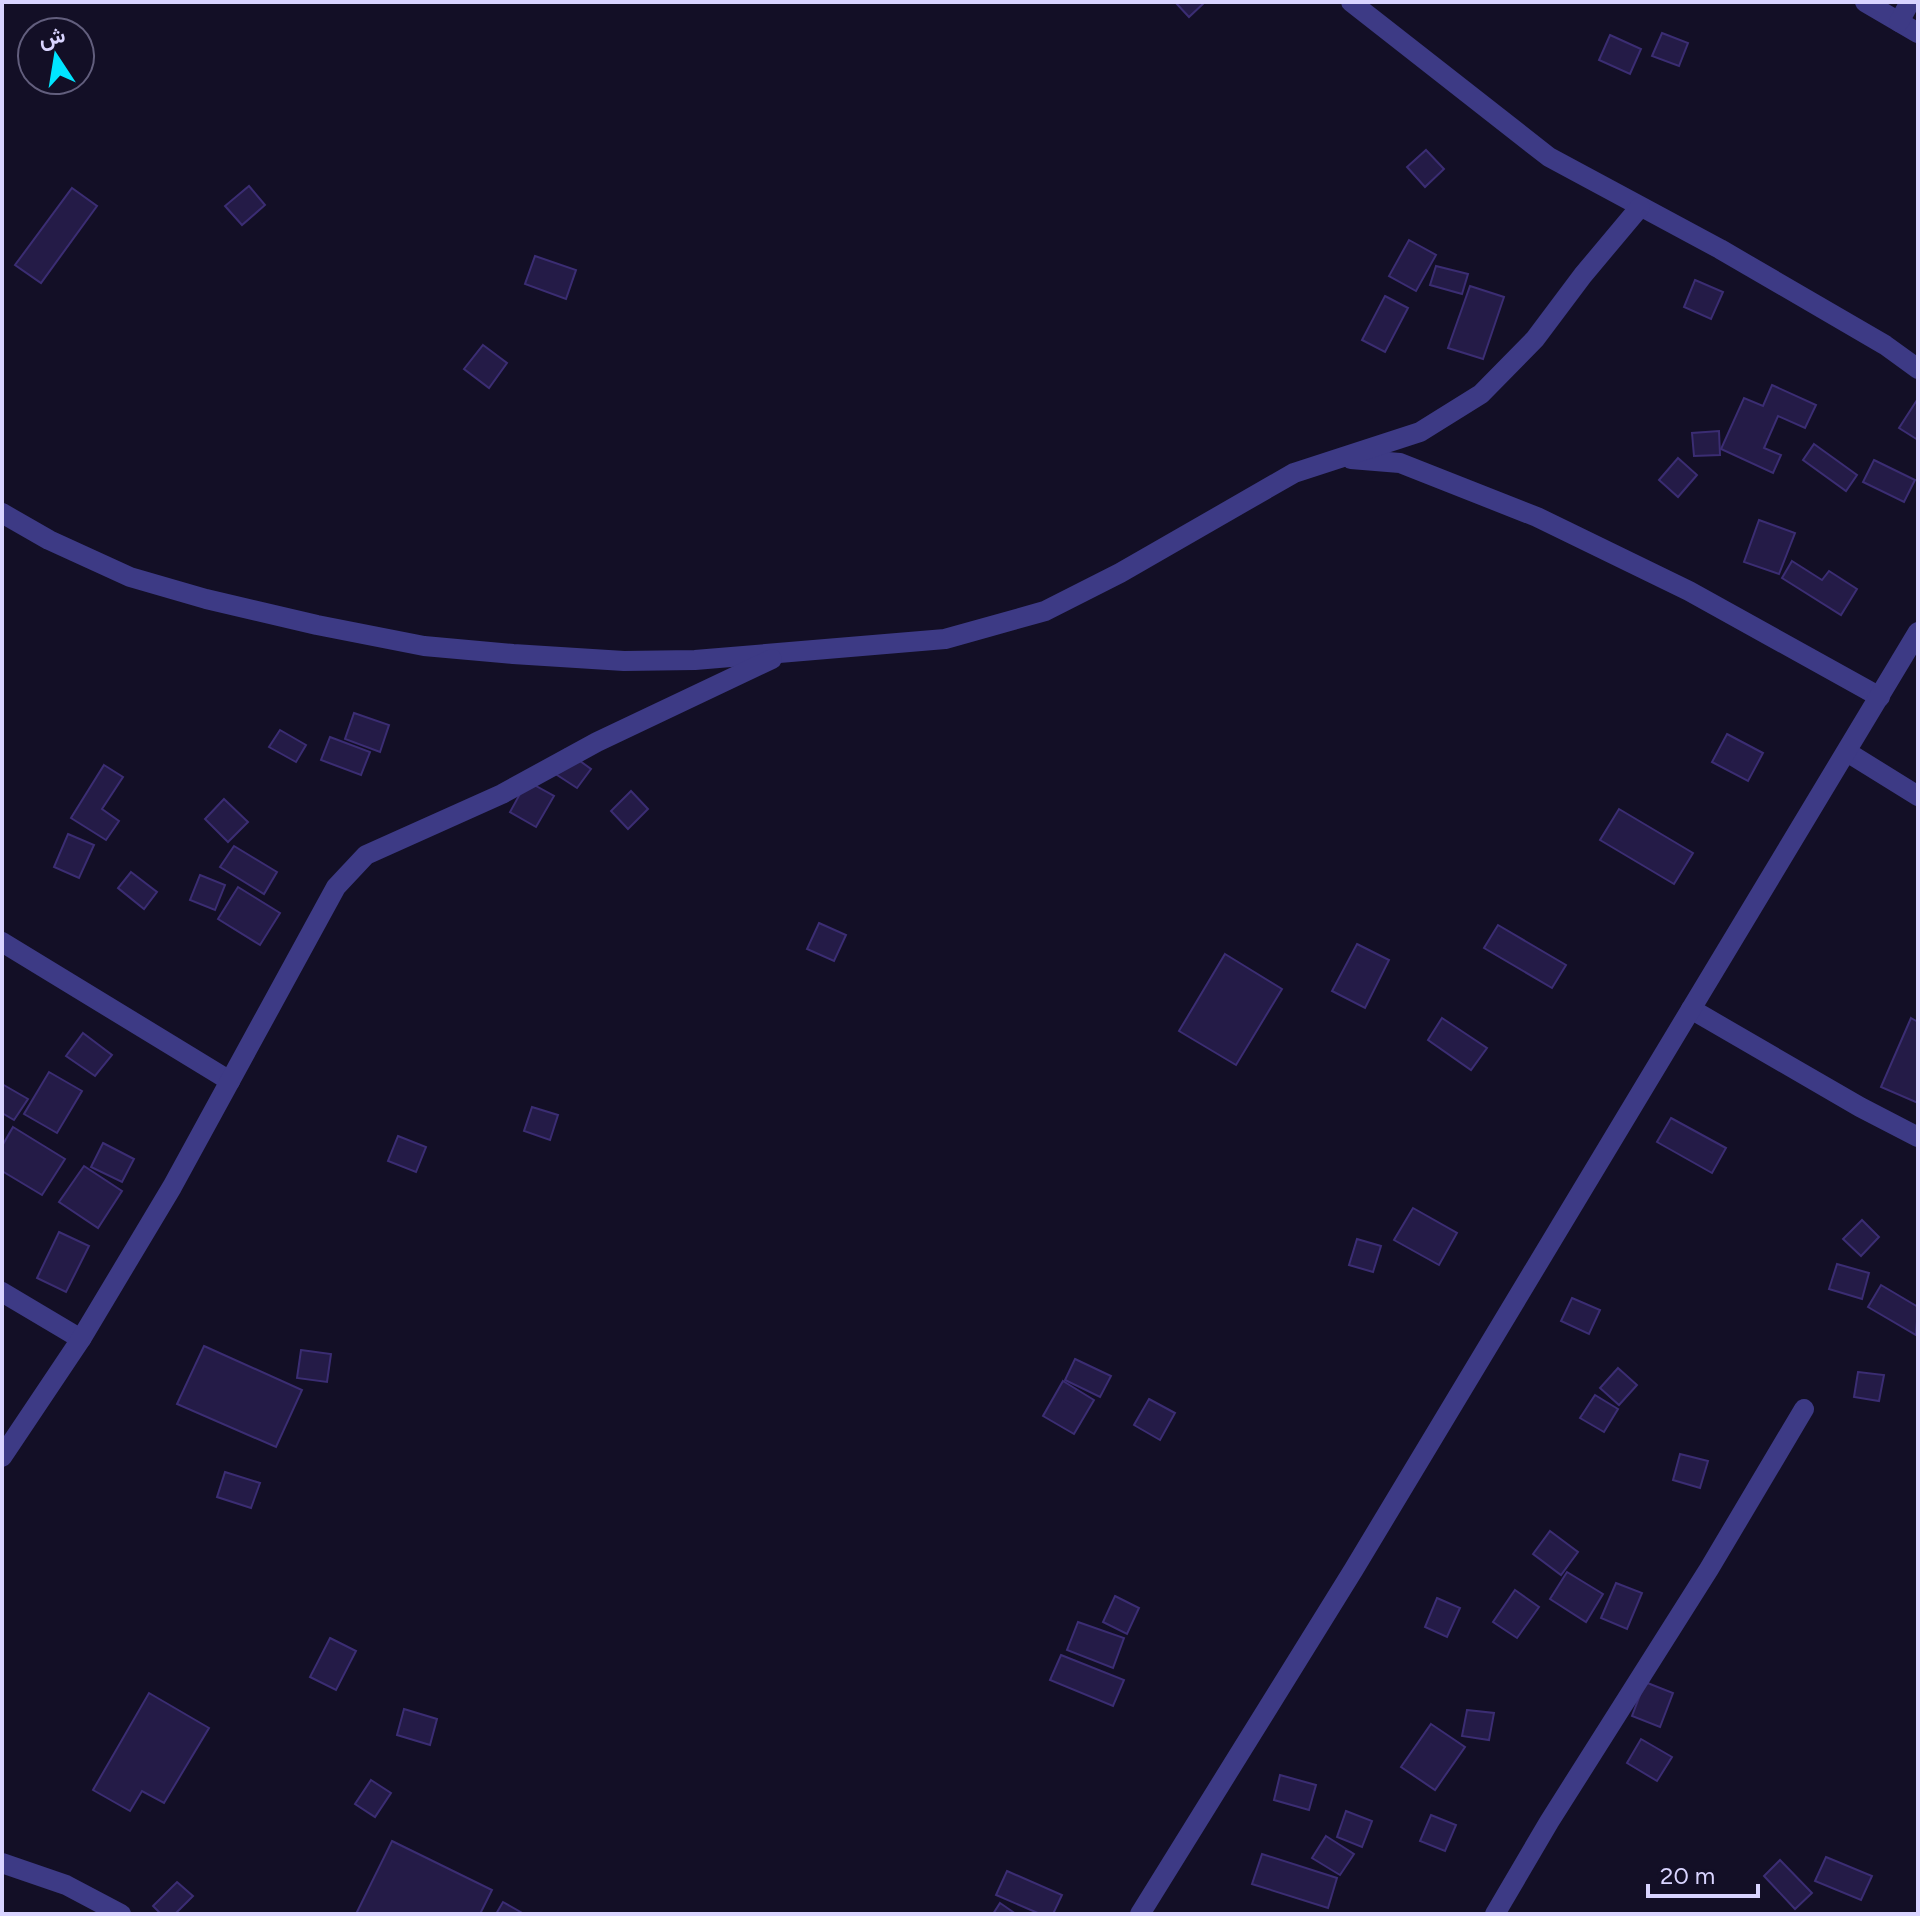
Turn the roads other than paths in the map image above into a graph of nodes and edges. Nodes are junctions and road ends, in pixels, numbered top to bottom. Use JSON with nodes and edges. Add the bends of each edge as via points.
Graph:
{"nodes":[{"id":1,"x":1351,"y":2,"type":"edge"},
{"id":2,"x":1865,"y":2,"type":"edge"},
{"id":3,"x":1910,"y":2,"type":"edge"},
{"id":4,"x":1899,"y":22,"type":"junction"},
{"id":5,"x":1918,"y":33,"type":"edge"},
{"id":6,"x":1640,"y":207,"type":"junction"},
{"id":7,"x":1918,"y":369,"type":"edge"},
{"id":8,"x":1343,"y":458,"type":"junction"},
{"id":9,"x":2,"y":513,"type":"edge"},
{"id":10,"x":1918,"y":632,"type":"edge"},
{"id":11,"x":787,"y":652,"type":"junction"},
{"id":12,"x":1880,"y":697,"type":"junction"},
{"id":13,"x":1847,"y":752,"type":"junction"},
{"id":14,"x":1918,"y":796,"type":"edge"},
{"id":15,"x":2,"y":942,"type":"edge"},
{"id":16,"x":1691,"y":1009,"type":"junction"},
{"id":17,"x":230,"y":1081,"type":"junction"},
{"id":18,"x":1918,"y":1137,"type":"edge"},
{"id":19,"x":2,"y":1292,"type":"edge"},
{"id":20,"x":81,"y":1339,"type":"junction"},
{"id":21,"x":1804,"y":1409,"type":"dead end"},
{"id":22,"x":2,"y":1457,"type":"edge"},
{"id":23,"x":2,"y":1863,"type":"edge"},
{"id":24,"x":121,"y":1914,"type":"edge"},
{"id":25,"x":1140,"y":1914,"type":"edge"},
{"id":26,"x":1495,"y":1914,"type":"edge"}],
"edges":[{"from":1,"to":6,"type":"street","via":[[1549,157]]},
{"from":2,"to":4,"type":"street"},
{"from":3,"to":4,"type":"street"},
{"from":4,"to":5,"type":"street"},
{"from":6,"to":7,"type":"street","via":[[1885,345]]},
{"from":6,"to":8,"type":"street","via":[[1535,339],[1481,394],[1420,432]]},
{"from":8,"to":11,"type":"street","via":[[1294,473],[1045,611],[945,639]]},
{"from":8,"to":12,"type":"street","via":[[1400,463],[1537,517],[1689,591]]},
{"from":9,"to":11,"type":"street","via":[[130,577],[303,622],[424,646],[624,661]]},
{"from":10,"to":12,"type":"street"},
{"from":11,"to":17,"type":"street","via":[[597,742],[502,794],[366,855],[336,887]]},
{"from":12,"to":13,"type":"street"},
{"from":13,"to":14,"type":"street"},
{"from":13,"to":16,"type":"street"},
{"from":15,"to":17,"type":"street"},
{"from":16,"to":18,"type":"street"},
{"from":16,"to":25,"type":"street"},
{"from":17,"to":20,"type":"street"},
{"from":19,"to":20,"type":"street"},
{"from":20,"to":22,"type":"street"},
{"from":21,"to":26,"type":"street"},
{"from":23,"to":24,"type":"street","via":[[66,1885]]}]}
